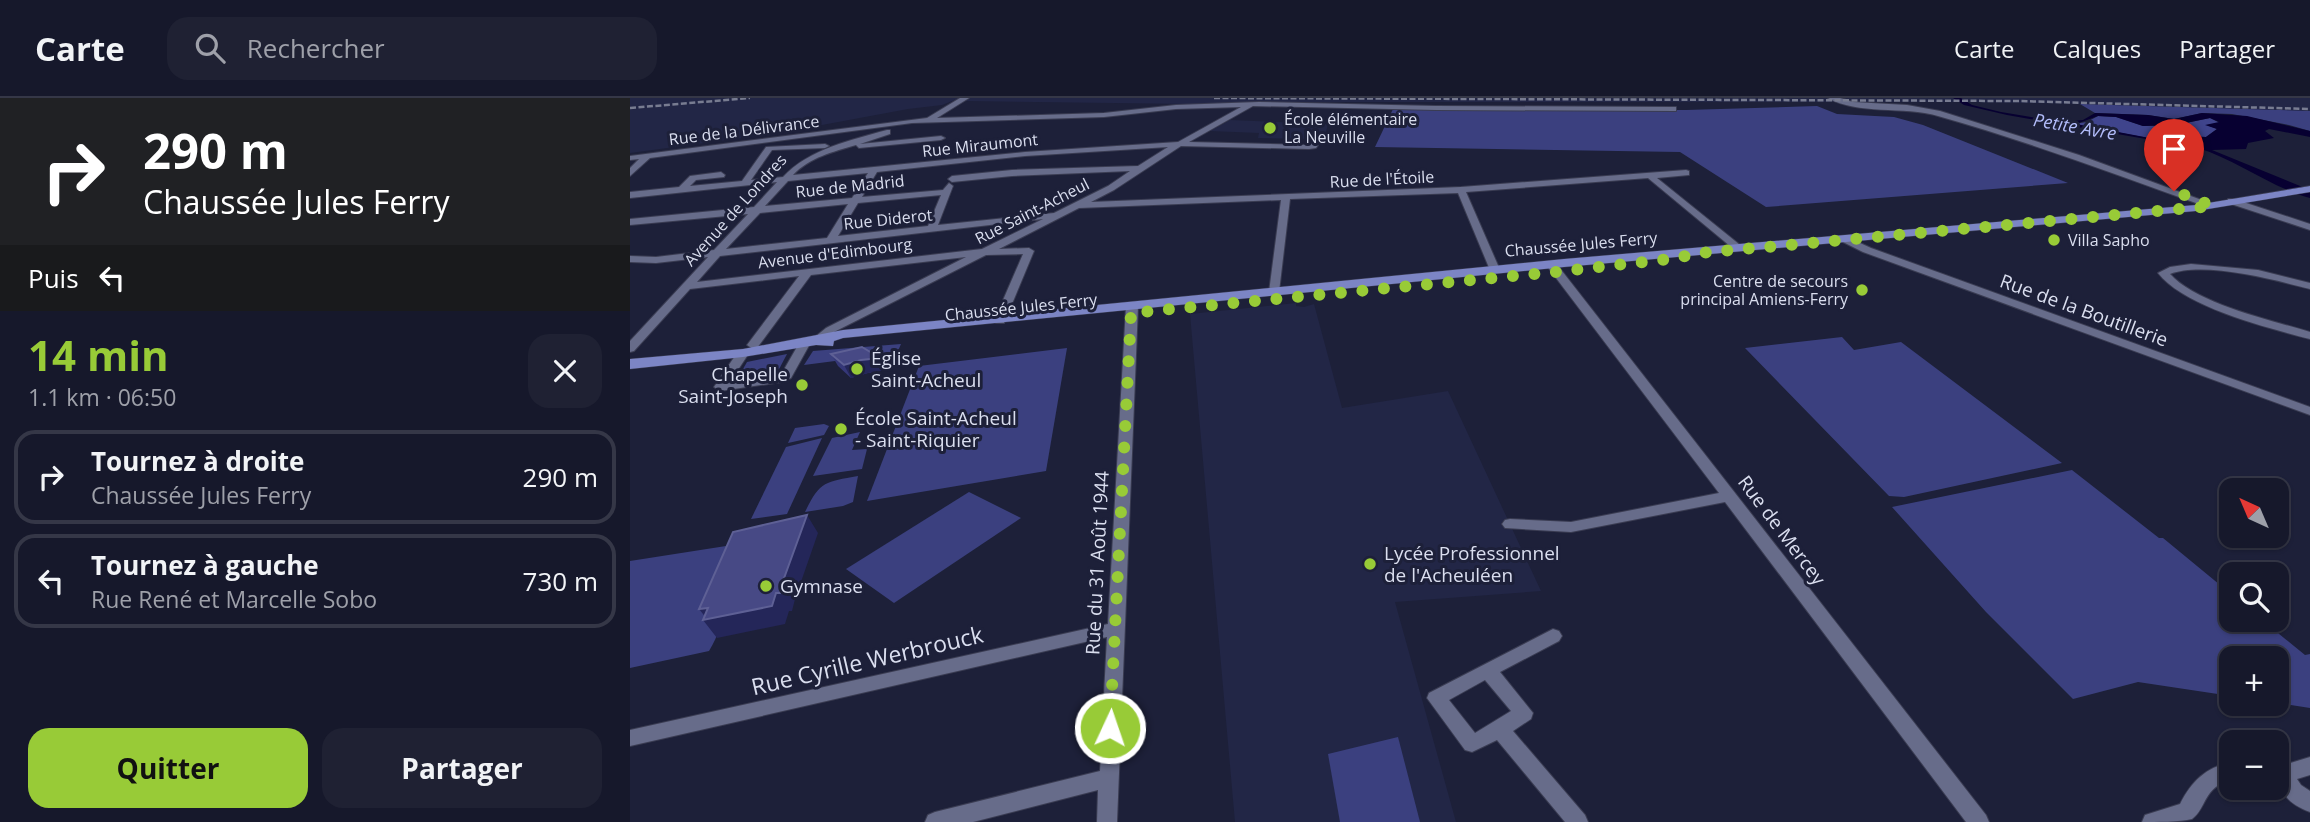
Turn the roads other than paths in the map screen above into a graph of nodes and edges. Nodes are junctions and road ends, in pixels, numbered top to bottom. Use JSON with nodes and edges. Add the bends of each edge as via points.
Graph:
{"nodes":[{"id":1,"x":1832,"y":98,"type":"edge"},
{"id":2,"x":964,"y":99,"type":"edge"},
{"id":3,"x":1255,"y":103,"type":"junction"},
{"id":4,"x":1673,"y":109,"type":"dead end"},
{"id":5,"x":1000,"y":119,"type":"junction"},
{"id":6,"x":925,"y":120,"type":"junction"},
{"id":7,"x":862,"y":129,"type":"junction"},
{"id":8,"x":915,"y":129,"type":"dead end"},
{"id":9,"x":893,"y":130,"type":"junction"},
{"id":10,"x":1320,"y":137,"type":"dead end"},
{"id":11,"x":941,"y":138,"type":"dead end"},
{"id":12,"x":857,"y":142,"type":"junction"},
{"id":13,"x":1180,"y":144,"type":"junction"},
{"id":14,"x":840,"y":147,"type":"junction"},
{"id":15,"x":713,"y":149,"type":"junction"},
{"id":16,"x":769,"y":149,"type":"junction"},
{"id":17,"x":647,"y":156,"type":"junction"},
{"id":18,"x":630,"y":158,"type":"edge"},
{"id":19,"x":960,"y":161,"type":"junction"},
{"id":20,"x":1139,"y":168,"type":"junction"},
{"id":21,"x":874,"y":170,"type":"junction"},
{"id":22,"x":630,"y":173,"type":"edge"},
{"id":23,"x":1685,"y":173,"type":"dead end"},
{"id":24,"x":721,"y":175,"type":"dead end"},
{"id":25,"x":1650,"y":176,"type":"junction"},
{"id":26,"x":952,"y":179,"type":"junction"},
{"id":27,"x":784,"y":180,"type":"junction"},
{"id":28,"x":744,"y":184,"type":"junction"},
{"id":29,"x":2310,"y":189,"type":"edge"},
{"id":30,"x":681,"y":190,"type":"junction"},
{"id":31,"x":1461,"y":190,"type":"junction"},
{"id":32,"x":947,"y":192,"type":"junction"},
{"id":33,"x":630,"y":195,"type":"edge"},
{"id":34,"x":1286,"y":198,"type":"junction"},
{"id":35,"x":855,"y":202,"type":"junction"},
{"id":36,"x":2236,"y":204,"type":"junction"},
{"id":37,"x":1080,"y":205,"type":"junction"},
{"id":38,"x":2213,"y":206,"type":"junction"},
{"id":39,"x":756,"y":212,"type":"junction"},
{"id":40,"x":1060,"y":215,"type":"junction"},
{"id":41,"x":630,"y":222,"type":"edge"},
{"id":42,"x":2310,"y":227,"type":"edge"},
{"id":43,"x":931,"y":230,"type":"junction"},
{"id":44,"x":1846,"y":240,"type":"junction"},
{"id":45,"x":830,"y":241,"type":"junction"},
{"id":46,"x":1740,"y":249,"type":"junction"},
{"id":47,"x":985,"y":252,"type":"junction"},
{"id":48,"x":719,"y":253,"type":"junction"},
{"id":49,"x":630,"y":259,"type":"edge"},
{"id":50,"x":1553,"y":268,"type":"junction"},
{"id":51,"x":1495,"y":270,"type":"junction"},
{"id":52,"x":808,"y":272,"type":"junction"},
{"id":53,"x":688,"y":286,"type":"junction"},
{"id":54,"x":2310,"y":286,"type":"edge"},
{"id":55,"x":1274,"y":292,"type":"junction"},
{"id":56,"x":1131,"y":309,"type":"junction"},
{"id":57,"x":1000,"y":321,"type":"junction"},
{"id":58,"x":2310,"y":336,"type":"edge"},
{"id":59,"x":811,"y":341,"type":"junction"},
{"id":60,"x":630,"y":348,"type":"edge"},
{"id":61,"x":748,"y":349,"type":"junction"},
{"id":62,"x":630,"y":356,"type":"edge"},
{"id":63,"x":630,"y":364,"type":"edge"},
{"id":64,"x":2310,"y":411,"type":"edge"},
{"id":65,"x":1729,"y":496,"type":"junction"},
{"id":66,"x":1510,"y":524,"type":"dead end"},
{"id":67,"x":1115,"y":629,"type":"junction"},
{"id":68,"x":1553,"y":636,"type":"dead end"},
{"id":69,"x":1487,"y":670,"type":"junction"},
{"id":70,"x":1500,"y":729,"type":"junction"},
{"id":71,"x":630,"y":738,"type":"edge"},
{"id":72,"x":2310,"y":766,"type":"edge"},
{"id":73,"x":2289,"y":771,"type":"edge"},
{"id":74,"x":2219,"y":773,"type":"edge"},
{"id":75,"x":1108,"y":778,"type":"junction"},
{"id":76,"x":2289,"y":785,"type":"edge"},
{"id":77,"x":2310,"y":803,"type":"edge"},
{"id":78,"x":2192,"y":817,"type":"edge"},
{"id":79,"x":934,"y":822,"type":"edge"},
{"id":80,"x":1107,"y":822,"type":"edge"},
{"id":81,"x":1578,"y":822,"type":"edge"},
{"id":82,"x":1979,"y":822,"type":"edge"},
{"id":83,"x":2152,"y":822,"type":"edge"}],
"edges":[{"from":1,"to":38,"type":"street","via":[[1948,116]]},
{"from":2,"to":6,"type":"street","name":"Avenue de Londres"},
{"from":3,"to":4,"type":"street","name":"Rue de la Délivrance"},
{"from":3,"to":5,"type":"street","name":"Rue de la Délivrance"},
{"from":3,"to":13,"type":"street","name":"Rue Saint-Acheul"},
{"from":5,"to":6,"type":"street","name":"Rue de la Délivrance"},
{"from":5,"to":8,"type":"street"},
{"from":6,"to":7,"type":"street","name":"Rue de la Délivrance"},
{"from":6,"to":9,"type":"street","name":"Avenue de Londres"},
{"from":7,"to":9,"type":"street","name":"Rue de la Délivrance"},
{"from":7,"to":15,"type":"street","name":"Rue de la Délivrance"},
{"from":9,"to":12,"type":"street","name":"Avenue de Londres"},
{"from":10,"to":13,"type":"street","name":"Rue Miraumont","via":[[1310,147]]},
{"from":11,"to":12,"type":"street","via":[[860,147]]},
{"from":12,"to":14,"type":"street","name":"Avenue de Londres"},
{"from":13,"to":19,"type":"street","name":"Rue Miraumont"},
{"from":13,"to":20,"type":"street","name":"Rue Saint-Acheul"},
{"from":14,"to":16,"type":"street"},
{"from":14,"to":27,"type":"street","name":"Avenue de Londres","via":[[801,161]]},
{"from":15,"to":16,"type":"street"},
{"from":15,"to":17,"type":"street","name":"Rue de la Délivrance"},
{"from":16,"to":28,"type":"street"},
{"from":17,"to":18,"type":"street","name":"Rue de la Délivrance"},
{"from":17,"to":22,"type":"street"},
{"from":19,"to":21,"type":"street","name":"Rue Miraumont"},
{"from":19,"to":26,"type":"street"},
{"from":20,"to":26,"type":"street"},
{"from":20,"to":37,"type":"street","name":"Rue Saint-Acheul"},
{"from":21,"to":27,"type":"street","name":"Rue Miraumont"},
{"from":21,"to":35,"type":"street"},
{"from":23,"to":25,"type":"street","name":"Rue de l'Étoile"},
{"from":24,"to":30,"type":"street","via":[[691,180]]},
{"from":25,"to":31,"type":"street","name":"Rue de l'Étoile"},
{"from":25,"to":46,"type":"street"},
{"from":26,"to":32,"type":"street"},
{"from":27,"to":28,"type":"street","name":"Rue Miraumont"},
{"from":27,"to":39,"type":"street","name":"Avenue de Londres"},
{"from":28,"to":30,"type":"street","name":"Rue Miraumont"},
{"from":29,"to":36,"type":"main road","name":"Chaussée Jules Ferry"},
{"from":30,"to":33,"type":"street","name":"Rue Miraumont"},
{"from":31,"to":34,"type":"street","name":"Rue de l'Étoile"},
{"from":31,"to":51,"type":"street"},
{"from":32,"to":35,"type":"street","name":"Rue de Madrid"},
{"from":32,"to":43,"type":"street"},
{"from":34,"to":37,"type":"street","name":"Rue de l'Étoile"},
{"from":34,"to":55,"type":"street"},
{"from":35,"to":39,"type":"street","name":"Rue de Madrid"},
{"from":35,"to":45,"type":"street"},
{"from":36,"to":38,"type":"main road","name":"Chaussée Jules Ferry"},
{"from":36,"to":42,"type":"street"},
{"from":37,"to":40,"type":"street","name":"Rue Saint-Acheul"},
{"from":38,"to":44,"type":"main road","name":"Chaussée Jules Ferry"},
{"from":39,"to":41,"type":"street","name":"Rue de Madrid"},
{"from":39,"to":48,"type":"street","name":"Avenue de Londres"},
{"from":40,"to":43,"type":"street","name":"Rue Diderot"},
{"from":40,"to":47,"type":"street","name":"Rue Saint-Acheul"},
{"from":43,"to":45,"type":"street","name":"Rue Diderot"},
{"from":44,"to":46,"type":"main road","name":"Chaussée Jules Ferry"},
{"from":44,"to":64,"type":"street","name":"Rue de la Boutillerie"},
{"from":45,"to":48,"type":"street","name":"Rue Diderot"},
{"from":46,"to":50,"type":"main road","name":"Chaussée Jules Ferry"},
{"from":47,"to":52,"type":"street","name":"Avenue d'Edimbourg"},
{"from":47,"to":57,"type":"street","via":[[1029,251]]},
{"from":47,"to":59,"type":"street","name":"Rue Saint-Acheul"},
{"from":48,"to":49,"type":"street","name":"Rue Diderot"},
{"from":48,"to":53,"type":"street","name":"Avenue de Londres"},
{"from":50,"to":51,"type":"main road","name":"Chaussée Jules Ferry"},
{"from":50,"to":56,"type":"main road","name":"Chaussée Jules Ferry"},
{"from":50,"to":65,"type":"street","name":"Rue de Mercey"},
{"from":51,"to":55,"type":"main road","name":"Chaussée Jules Ferry"},
{"from":52,"to":53,"type":"street","name":"Avenue d'Edimbourg"},
{"from":52,"to":61,"type":"street"},
{"from":53,"to":60,"type":"street","name":"Avenue de Londres"},
{"from":54,"to":58,"type":"street","via":[[2255,272],[2176,268],[2163,273],[2206,301]]},
{"from":55,"to":56,"type":"main road","name":"Chaussée Jules Ferry"},
{"from":56,"to":57,"type":"main road"},
{"from":56,"to":59,"type":"main road","name":"Chaussée Jules Ferry","via":[[832,344]]},
{"from":56,"to":67,"type":"street","name":"Rue du 31 Août 1944"},
{"from":57,"to":59,"type":"main road","via":[[843,334]]},
{"from":59,"to":61,"type":"main road","name":"Chaussée Jules Ferry"},
{"from":59,"to":61,"type":"street","via":[[782,378],[718,390]]},
{"from":61,"to":62,"type":"main road","name":"Chaussée Jules Ferry"},
{"from":61,"to":63,"type":"main road","name":"Chaussée Jules Ferry"},
{"from":65,"to":66,"type":"street","via":[[1571,527]]},
{"from":65,"to":82,"type":"street","name":"Rue de Mercey"},
{"from":67,"to":71,"type":"street","name":"Rue Cyrille Werbrouck"},
{"from":67,"to":75,"type":"street","name":"Rue du 31 Août 1944"},
{"from":68,"to":69,"type":"street"},
{"from":69,"to":70,"type":"street","via":[[1524,713]]},
{"from":69,"to":70,"type":"street","via":[[1436,698],[1472,744]]},
{"from":70,"to":81,"type":"street"},
{"from":72,"to":73,"type":"street"},
{"from":74,"to":78,"type":"street","via":[[2198,789]]},
{"from":75,"to":79,"type":"street"},
{"from":75,"to":80,"type":"street","name":"Rue du 31 Août 1944"},
{"from":76,"to":77,"type":"street"},
{"from":78,"to":83,"type":"street"}]}
